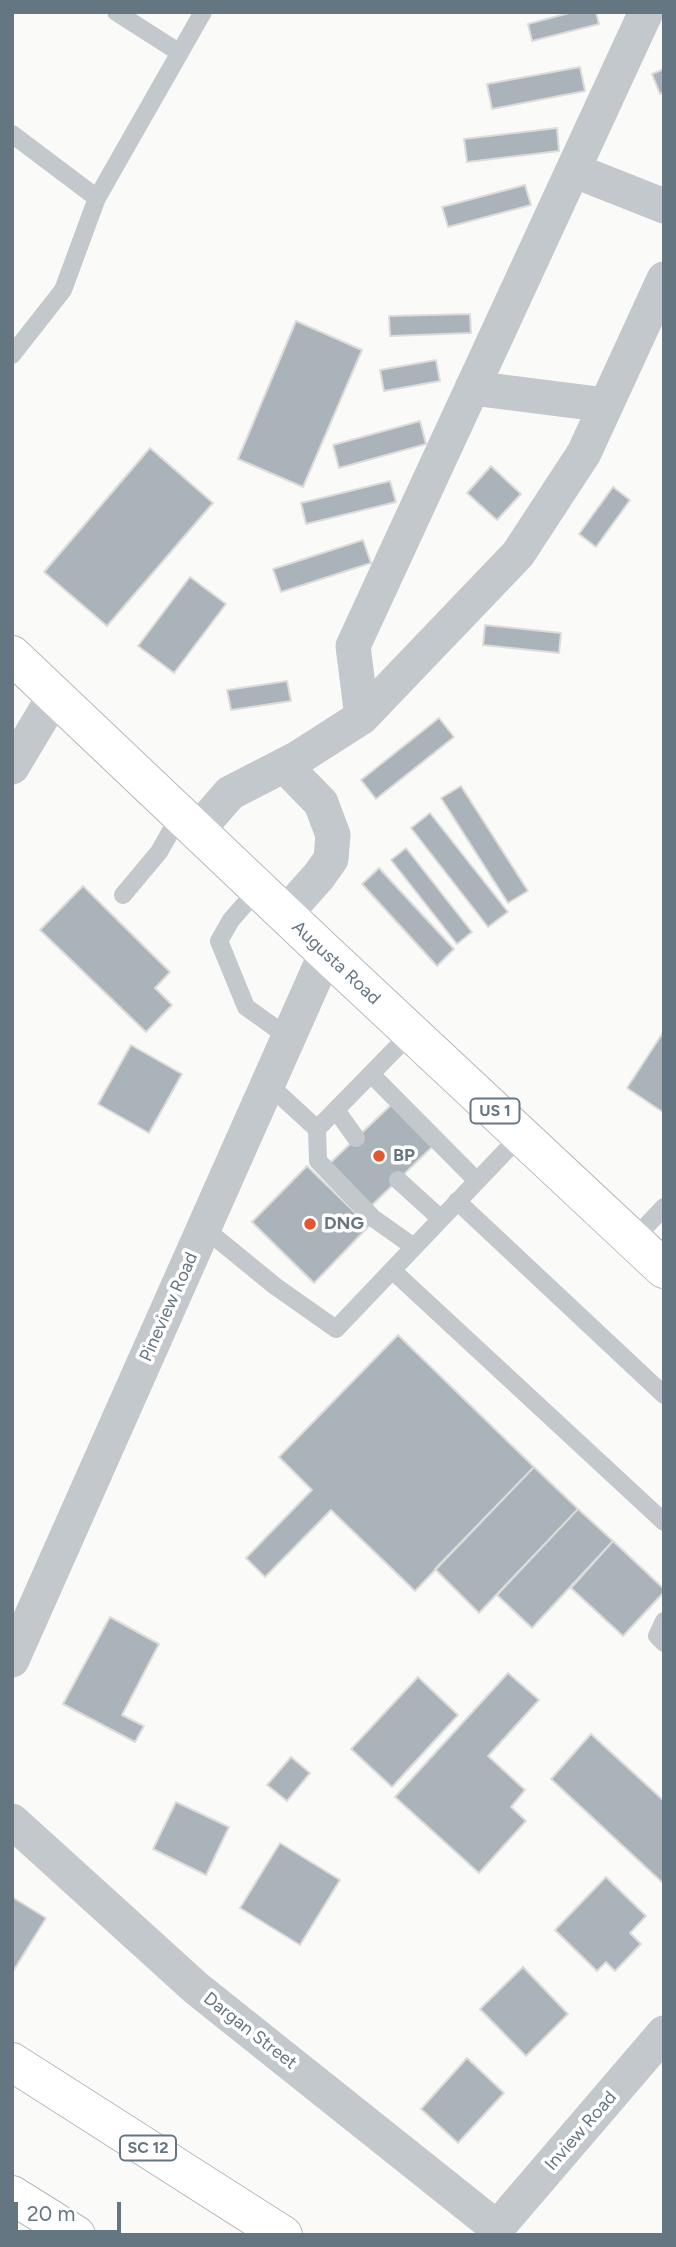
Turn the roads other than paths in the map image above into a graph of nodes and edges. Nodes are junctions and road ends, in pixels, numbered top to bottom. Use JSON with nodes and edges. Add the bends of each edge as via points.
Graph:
{"nodes":[{"id":1,"x":116,"y":12,"type":"edge"},
{"id":2,"x":203,"y":12,"type":"edge"},
{"id":3,"x":646,"y":12,"type":"edge"},
{"id":4,"x":180,"y":53,"type":"junction"},
{"id":5,"x":12,"y":134,"type":"edge"},
{"id":6,"x":573,"y":170,"type":"junction"},
{"id":7,"x":97,"y":198,"type":"junction"},
{"id":8,"x":664,"y":206,"type":"edge"},
{"id":9,"x":664,"y":279,"type":"edge"},
{"id":10,"x":12,"y":355,"type":"edge"},
{"id":11,"x":472,"y":388,"type":"junction"},
{"id":12,"x":606,"y":405,"type":"junction"},
{"id":13,"x":12,"y":655,"type":"edge"},
{"id":14,"x":55,"y":695,"type":"junction"},
{"id":15,"x":362,"y":717,"type":"junction"},
{"id":16,"x":284,"y":765,"type":"junction"},
{"id":17,"x":12,"y":767,"type":"edge"},
{"id":18,"x":188,"y":823,"type":"junction"},
{"id":19,"x":123,"y":895,"type":"dead end"},
{"id":20,"x":272,"y":902,"type":"junction"},
{"id":21,"x":326,"y":953,"type":"junction"},
{"id":22,"x":411,"y":1033,"type":"junction"},
{"id":23,"x":288,"y":1037,"type":"junction"},
{"id":24,"x":371,"y":1074,"type":"junction"},
{"id":25,"x":268,"y":1083,"type":"junction"},
{"id":26,"x":336,"y":1110,"type":"junction"},
{"id":27,"x":317,"y":1129,"type":"junction"},
{"id":28,"x":521,"y":1135,"type":"junction"},
{"id":29,"x":356,"y":1138,"type":"dead end"},
{"id":30,"x":398,"y":1180,"type":"dead end"},
{"id":31,"x":477,"y":1181,"type":"junction"},
{"id":32,"x":457,"y":1201,"type":"junction"},
{"id":33,"x":664,"y":1207,"type":"edge"},
{"id":34,"x":441,"y":1219,"type":"junction"},
{"id":35,"x":204,"y":1228,"type":"junction"},
{"id":36,"x":633,"y":1240,"type":"junction"},
{"id":37,"x":414,"y":1247,"type":"junction"},
{"id":38,"x":664,"y":1269,"type":"edge"},
{"id":39,"x":392,"y":1270,"type":"junction"},
{"id":40,"x":664,"y":1395,"type":"edge"},
{"id":41,"x":664,"y":1522,"type":"edge"},
{"id":42,"x":12,"y":1660,"type":"edge"},
{"id":43,"x":12,"y":1821,"type":"edge"},
{"id":44,"x":664,"y":2033,"type":"edge"},
{"id":45,"x":12,"y":2062,"type":"edge"},
{"id":46,"x":12,"y":2195,"type":"edge"},
{"id":47,"x":497,"y":2228,"type":"joint"},
{"id":48,"x":76,"y":2235,"type":"edge"},
{"id":49,"x":283,"y":2235,"type":"edge"}],
"edges":[{"from":1,"to":4,"type":"lane"},
{"from":2,"to":4,"type":"lane"},
{"from":3,"to":6,"type":"street"},
{"from":4,"to":7,"type":"lane"},
{"from":5,"to":7,"type":"lane"},
{"from":6,"to":8,"type":"street"},
{"from":6,"to":11,"type":"street"},
{"from":7,"to":10,"type":"lane","via":[[63,290]]},
{"from":9,"to":12,"type":"street"},
{"from":11,"to":12,"type":"street"},
{"from":11,"to":15,"type":"street","via":[[353,646]]},
{"from":12,"to":15,"type":"street","via":[[584,453],[518,554]]},
{"from":13,"to":14,"type":"main road","name":"Augusta Road","number":"US 1"},
{"from":14,"to":17,"type":"street"},
{"from":14,"to":18,"type":"main road","name":"Augusta Road","number":"US 1"},
{"from":15,"to":16,"type":"street"},
{"from":16,"to":18,"type":"street","via":[[230,793]]},
{"from":16,"to":20,"type":"street","via":[[321,803],[333,835],[331,859],[319,876]]},
{"from":18,"to":19,"type":"lane"},
{"from":18,"to":20,"type":"main road","name":"Augusta Road","number":"US 1"},
{"from":20,"to":21,"type":"main road","name":"Augusta Road","number":"US 1"},
{"from":20,"to":23,"type":"lane","via":[[231,920],[219,941],[246,1007]]},
{"from":21,"to":22,"type":"main road","name":"Augusta Road","number":"US 1"},
{"from":21,"to":23,"type":"street","name":"Pineview Road"},
{"from":22,"to":24,"type":"lane"},
{"from":22,"to":28,"type":"main road","name":"Augusta Road","number":"US 1"},
{"from":23,"to":25,"type":"street","name":"Pineview Road"},
{"from":24,"to":26,"type":"lane"},
{"from":24,"to":31,"type":"lane"},
{"from":25,"to":27,"type":"lane"},
{"from":25,"to":35,"type":"street","name":"Pineview Road"},
{"from":26,"to":27,"type":"lane"},
{"from":26,"to":29,"type":"lane"},
{"from":27,"to":37,"type":"lane","via":[[318,1161],[373,1218]]},
{"from":28,"to":31,"type":"lane"},
{"from":28,"to":36,"type":"main road","name":"Augusta Road","number":"US 1"},
{"from":30,"to":34,"type":"lane"},
{"from":31,"to":32,"type":"lane"},
{"from":32,"to":34,"type":"lane"},
{"from":32,"to":40,"type":"lane"},
{"from":33,"to":36,"type":"lane"},
{"from":34,"to":37,"type":"lane"},
{"from":35,"to":39,"type":"lane","via":[[336,1329]]},
{"from":35,"to":42,"type":"street","name":"Pineview Road"},
{"from":36,"to":38,"type":"main road","name":"Augusta Road","number":"US 1"},
{"from":37,"to":39,"type":"lane"},
{"from":39,"to":41,"type":"lane"},
{"from":43,"to":47,"type":"street","name":"Dargan Street","via":[[195,1988]]},
{"from":44,"to":47,"type":"street","name":"Inview Road"},
{"from":45,"to":49,"type":"main road","number":"SC 12"},
{"from":46,"to":48,"type":"main road"}]}
